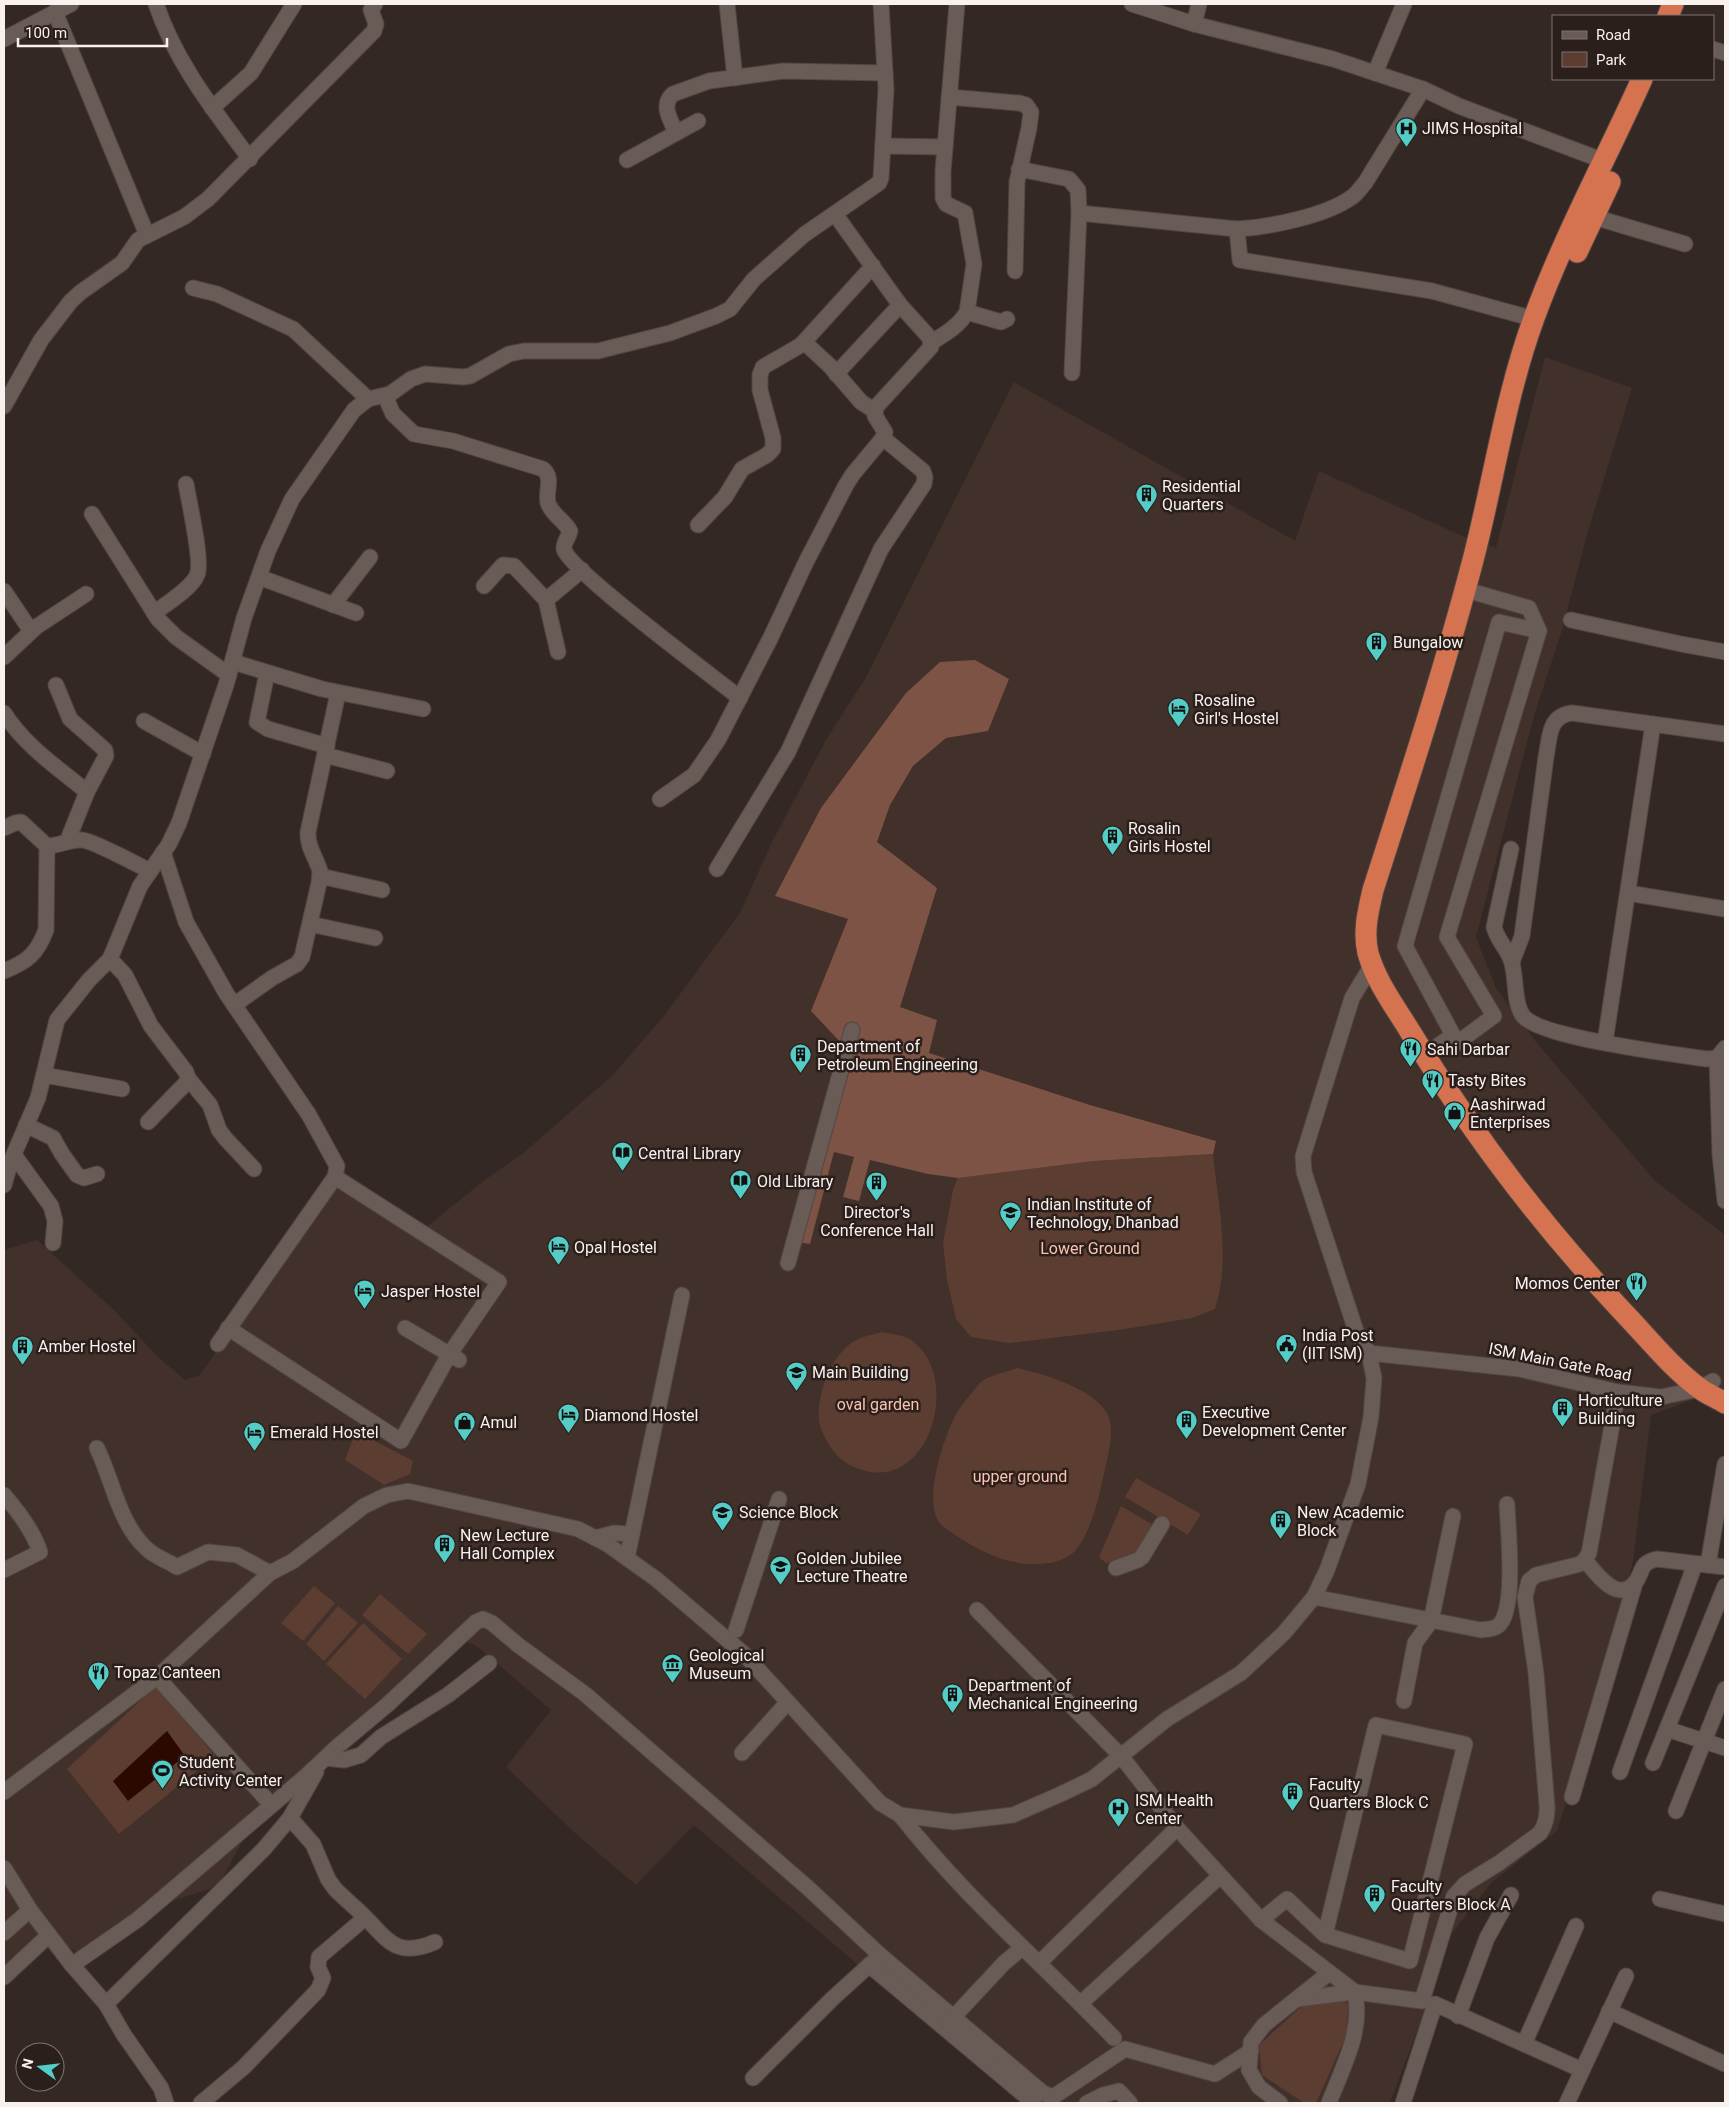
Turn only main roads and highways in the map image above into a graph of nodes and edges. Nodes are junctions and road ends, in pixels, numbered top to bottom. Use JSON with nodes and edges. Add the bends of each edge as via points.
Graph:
{"nodes":[{"id":1,"x":1642,"y":80,"type":"edge"},
{"id":2,"x":1655,"y":80,"type":"edge"},
{"id":3,"x":1713,"y":1386,"type":"edge"},
{"id":4,"x":1725,"y":1403,"type":"edge"}],
"edges":[{"from":1,"to":3,"type":"highway","via":[[1564,245],[1534,319],[1510,398],[1483,522],[1454,630],[1373,890],[1365,938],[1372,965],[1430,1064],[1529,1205],[1671,1363]]},
{"from":2,"to":3,"type":"highway","via":[[1549,316],[1536,355],[1476,593],[1378,929],[1381,953],[1388,969],[1488,1129],[1548,1208],[1656,1332]]},
{"from":3,"to":4,"type":"highway"}]}
